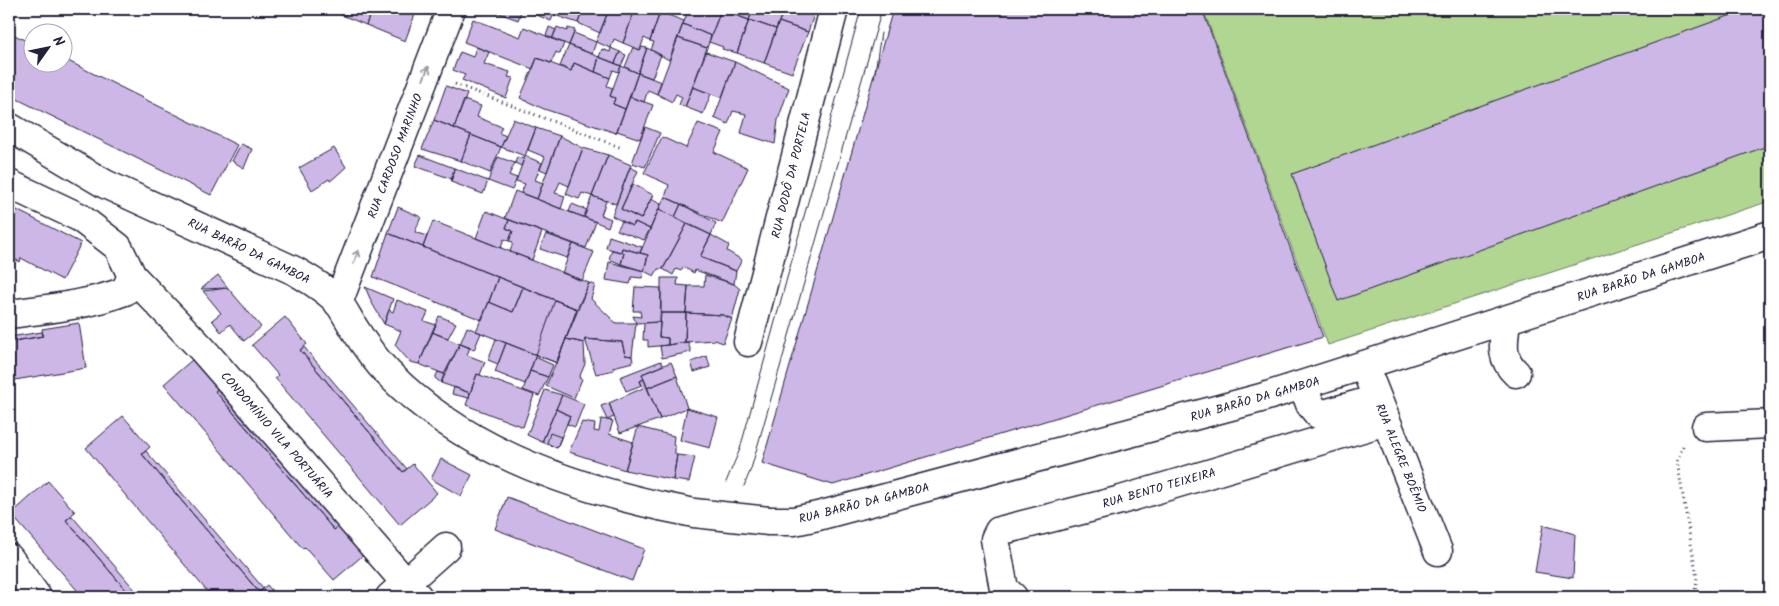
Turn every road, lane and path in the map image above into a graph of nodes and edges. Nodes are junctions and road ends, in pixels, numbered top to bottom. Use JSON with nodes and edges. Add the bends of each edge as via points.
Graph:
{"nodes":[{"id":1,"x":451,"y":9,"type":"edge"},
{"id":2,"x":834,"y":9,"type":"edge"},
{"id":3,"x":448,"y":81,"type":"dead end"},
{"id":4,"x":9,"y":127,"type":"edge"},
{"id":5,"x":622,"y":148,"type":"dead end"},
{"id":6,"x":9,"y":184,"type":"edge"},
{"id":7,"x":1770,"y":235,"type":"edge"},
{"id":8,"x":132,"y":276,"type":"junction"},
{"id":9,"x":338,"y":303,"type":"junction"},
{"id":10,"x":9,"y":314,"type":"edge"},
{"id":11,"x":1506,"y":320,"type":"junction"},
{"id":12,"x":748,"y":342,"type":"dead end"},
{"id":13,"x":1364,"y":365,"type":"junction"},
{"id":14,"x":1516,"y":373,"type":"dead end"},
{"id":15,"x":1303,"y":385,"type":"junction"},
{"id":16,"x":1382,"y":410,"type":"junction"},
{"id":17,"x":1770,"y":424,"type":"edge"},
{"id":18,"x":1706,"y":427,"type":"joint"},
{"id":19,"x":446,"y":547,"type":"dead end"},
{"id":20,"x":1438,"y":551,"type":"dead end"},
{"id":21,"x":9,"y":558,"type":"edge"},
{"id":22,"x":405,"y":593,"type":"edge"},
{"id":23,"x":37,"y":597,"type":"edge"},
{"id":24,"x":1013,"y":597,"type":"edge"},
{"id":25,"x":1694,"y":597,"type":"edge"}],
"edges":[{"from":9,"to":1,"type":"street","name":"RUA CARDOSO MARINHO","one_way":true},
{"from":2,"to":12,"type":"street","name":"RUA DODÔ DA PORTELA"},
{"from":3,"to":5,"type":"path"},
{"from":4,"to":9,"type":"street","name":"RUA BARÃO DA GAMBOA","via":[[105,184],[295,271],[317,284]]},
{"from":6,"to":8,"type":"street","name":"CONDOMÍNIO VILA PORTUÁRIA","via":[[79,217],[98,230],[118,247]]},
{"from":7,"to":11,"type":"street","name":"RUA BARÃO DA GAMBOA"},
{"from":8,"to":10,"type":"street","via":[[125,291],[112,296]]},
{"from":8,"to":22,"type":"street","name":"CONDOMÍNIO VILA PORTUÁRIA","via":[[203,350]]},
{"from":9,"to":15,"type":"street","name":"RUA BARÃO DA GAMBOA","bridge":true,"via":[[365,346],[408,393],[472,436],[541,471],[574,484],[660,506],[769,521],[794,521],[818,516],[1158,427]]},
{"from":11,"to":13,"type":"street","name":"RUA BARÃO DA GAMBOA"},
{"from":11,"to":14,"type":"street","via":[[1504,356],[1507,365]]},
{"from":13,"to":15,"type":"street","name":"RUA BARÃO DA GAMBOA"},
{"from":13,"to":16,"type":"street","name":"RUA ALEGRE BOÊMIO"},
{"from":15,"to":16,"type":"street","via":[[1310,404],[1318,414]]},
{"from":16,"to":20,"type":"street","name":"RUA ALEGRE BOÊMIO"},
{"from":16,"to":24,"type":"street","name":"RUA BENTO TEIXEIRA","via":[[1121,500],[999,531],[995,539],[1004,589]]},
{"from":17,"to":18,"type":"street"},
{"from":18,"to":25,"type":"path","via":[[1691,437],[1677,461],[1697,578]]},
{"from":19,"to":22,"type":"street"},
{"from":21,"to":23,"type":"street"}]}
